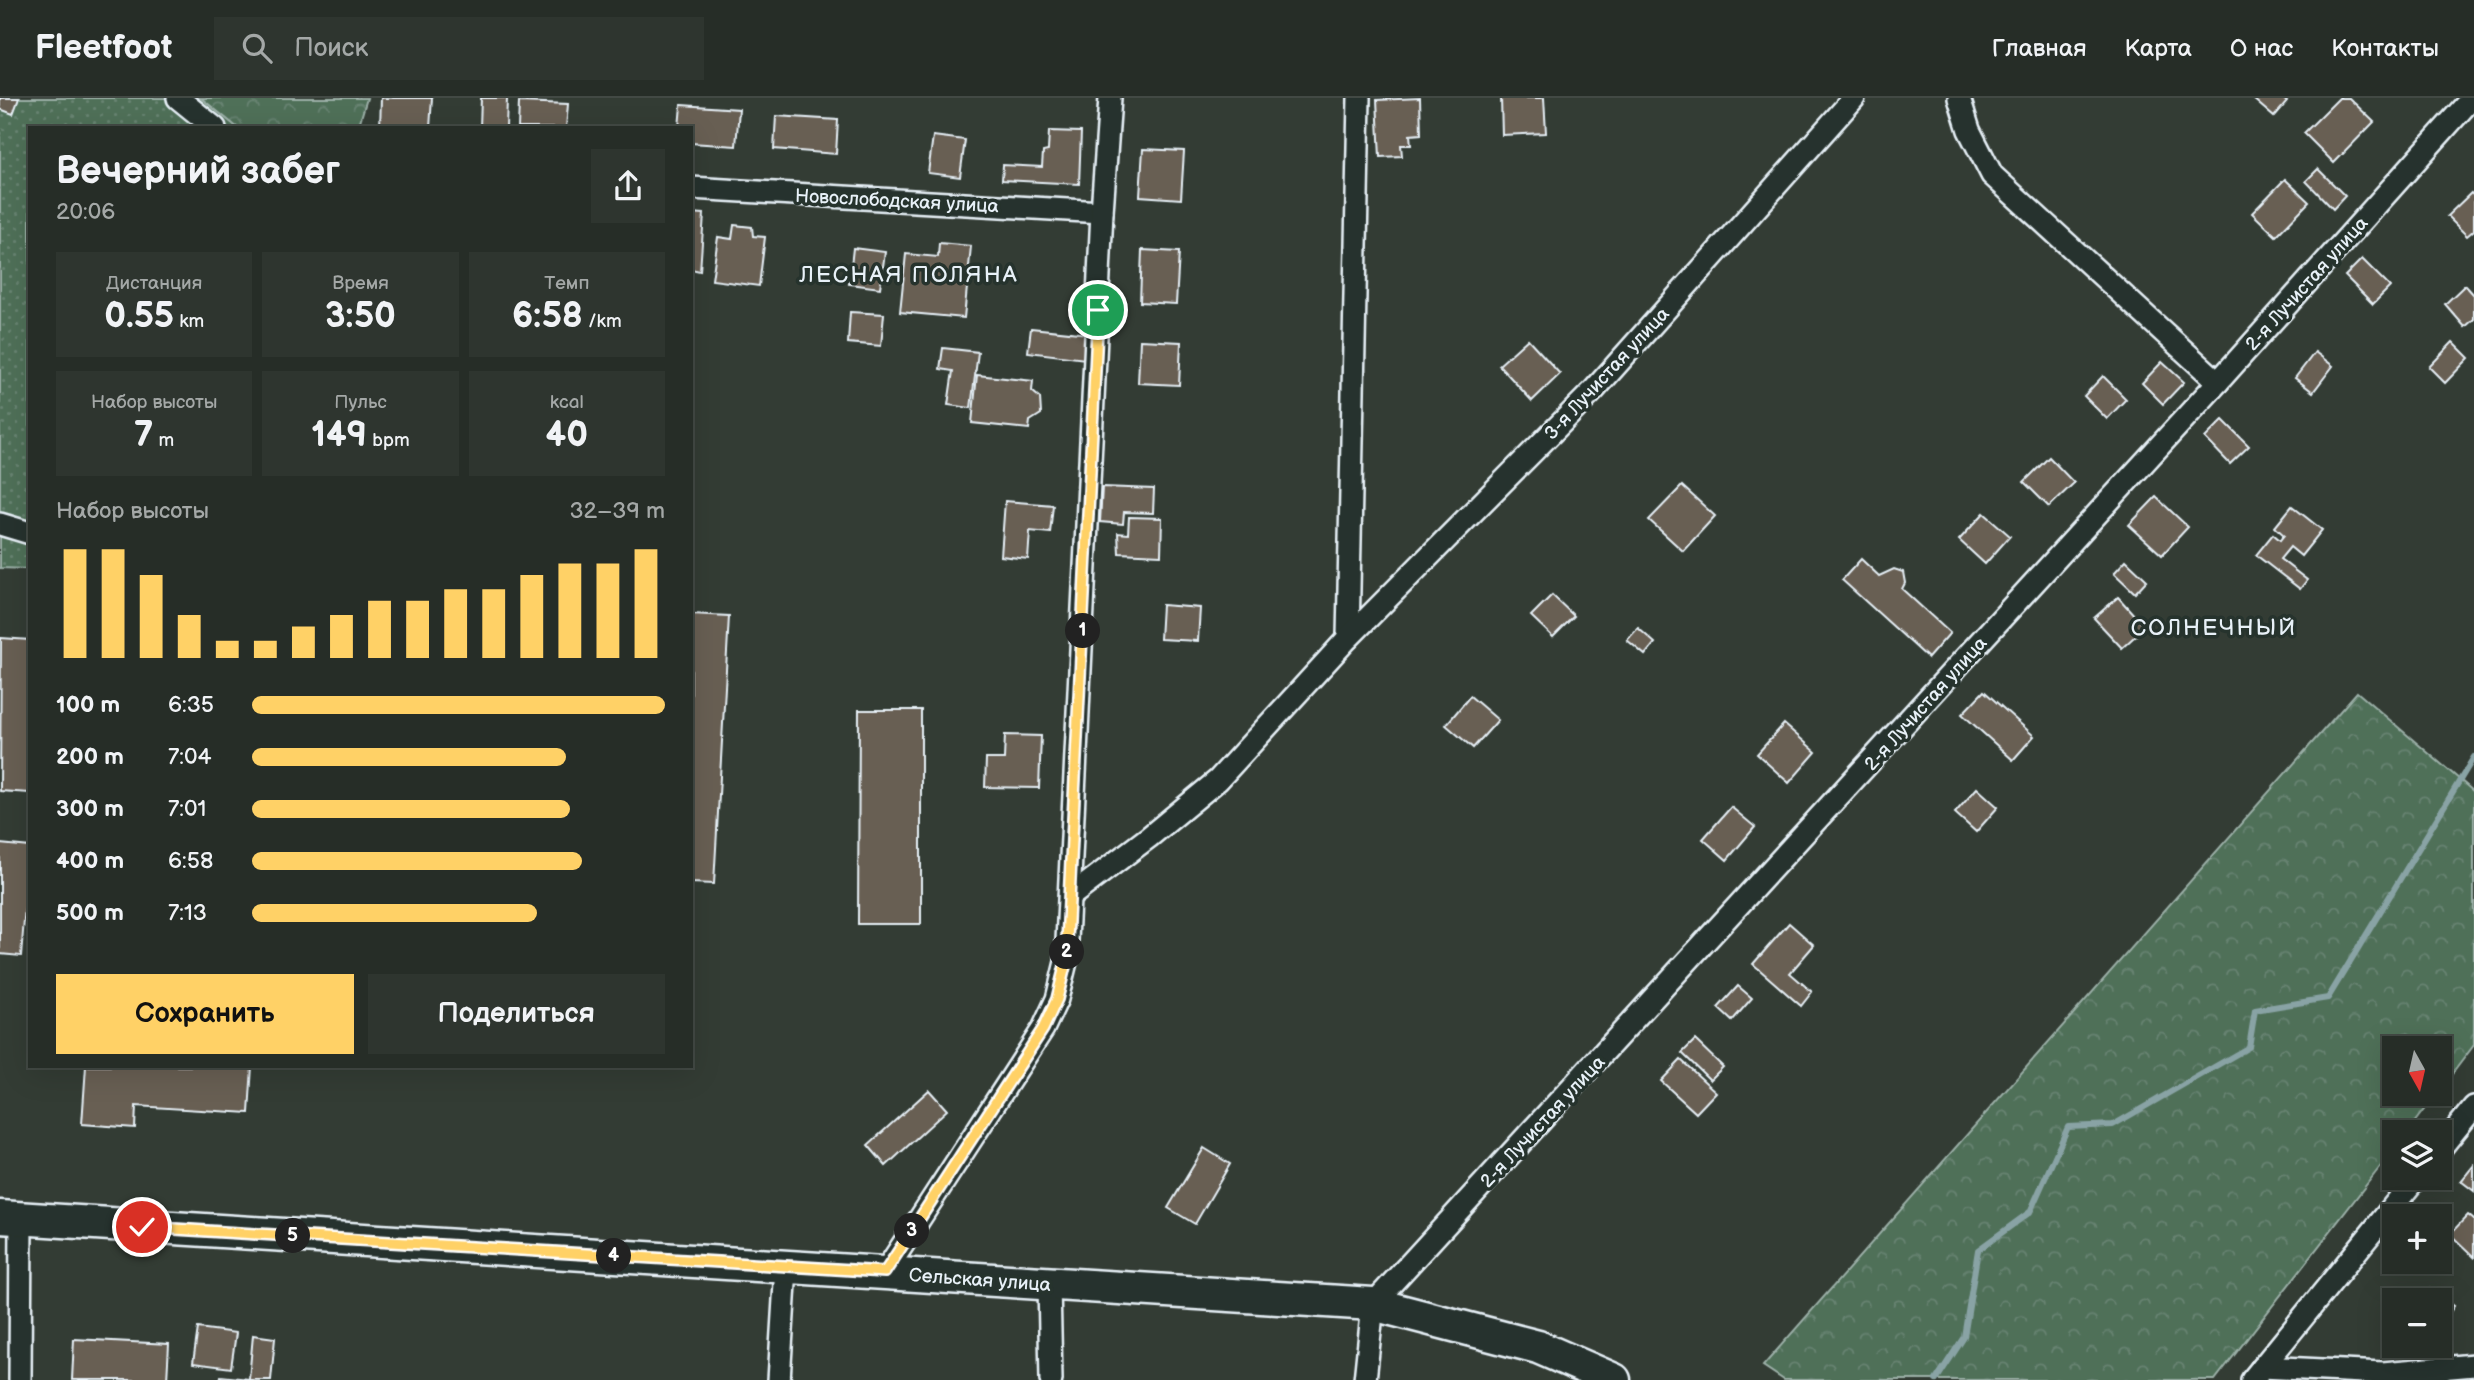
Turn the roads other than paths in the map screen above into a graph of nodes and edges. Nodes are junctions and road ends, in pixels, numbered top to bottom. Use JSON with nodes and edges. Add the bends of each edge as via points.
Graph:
{"nodes":[{"id":1,"x":178,"y":98,"type":"edge"},
{"id":2,"x":1110,"y":98,"type":"edge"},
{"id":3,"x":1359,"y":98,"type":"edge"},
{"id":4,"x":1854,"y":98,"type":"edge"},
{"id":5,"x":1959,"y":98,"type":"edge"},
{"id":6,"x":2472,"y":98,"type":"edge"},
{"id":7,"x":213,"y":126,"type":"edge"},
{"id":8,"x":693,"y":188,"type":"edge"},
{"id":9,"x":1102,"y":212,"type":"junction"},
{"id":10,"x":2218,"y":382,"type":"junction"},
{"id":11,"x":0,"y":524,"type":"edge"},
{"id":12,"x":28,"y":532,"type":"edge"},
{"id":13,"x":1348,"y":638,"type":"junction"},
{"id":14,"x":1071,"y":896,"type":"junction"},
{"id":15,"x":2474,"y":1107,"type":"edge"},
{"id":16,"x":2452,"y":1134,"type":"edge"},
{"id":17,"x":2406,"y":1190,"type":"edge"},
{"id":18,"x":11,"y":1218,"type":"edge"},
{"id":19,"x":786,"y":1267,"type":"junction"},
{"id":20,"x":885,"y":1272,"type":"junction"},
{"id":21,"x":1049,"y":1283,"type":"junction"},
{"id":22,"x":1373,"y":1304,"type":"junction"},
{"id":23,"x":2474,"y":1365,"type":"edge"},
{"id":24,"x":2257,"y":1373,"type":"edge"},
{"id":25,"x":20,"y":1380,"type":"edge"},
{"id":26,"x":779,"y":1380,"type":"edge"},
{"id":27,"x":1051,"y":1380,"type":"edge"},
{"id":28,"x":1365,"y":1380,"type":"edge"},
{"id":29,"x":1614,"y":1380,"type":"edge"}],
"edges":[{"from":1,"to":7,"type":"street"},
{"from":2,"to":9,"type":"street"},
{"from":3,"to":13,"type":"street"},
{"from":4,"to":13,"type":"street","name":"3-я Лучистая улица","via":[[1594,390]]},
{"from":5,"to":10,"type":"street","via":[[1992,175]]},
{"from":6,"to":10,"type":"street","name":"2-я Лучистая улица"},
{"from":8,"to":9,"type":"street","name":"Новослободская улица"},
{"from":9,"to":14,"type":"street"},
{"from":10,"to":22,"type":"street","name":"2-я Лучистая улица"},
{"from":11,"to":12,"type":"street"},
{"from":13,"to":14,"type":"street","name":"3-я Лучистая улица","via":[[1218,780]]},
{"from":14,"to":20,"type":"street","via":[[1066,962],[1057,999],[1043,1029]]},
{"from":15,"to":16,"type":"street"},
{"from":17,"to":24,"type":"street"},
{"from":18,"to":19,"type":"street","name":"Сельская улица"},
{"from":18,"to":25,"type":"street"},
{"from":19,"to":20,"type":"street","name":"Сельская улица"},
{"from":19,"to":26,"type":"street"},
{"from":20,"to":21,"type":"street","name":"Сельская улица"},
{"from":21,"to":22,"type":"street","name":"Сельская улица"},
{"from":21,"to":27,"type":"street"},
{"from":22,"to":28,"type":"street"},
{"from":22,"to":29,"type":"street","name":"Сельская улица","via":[[1538,1348]]},
{"from":23,"to":24,"type":"street","via":[[2383,1373]]}]}
